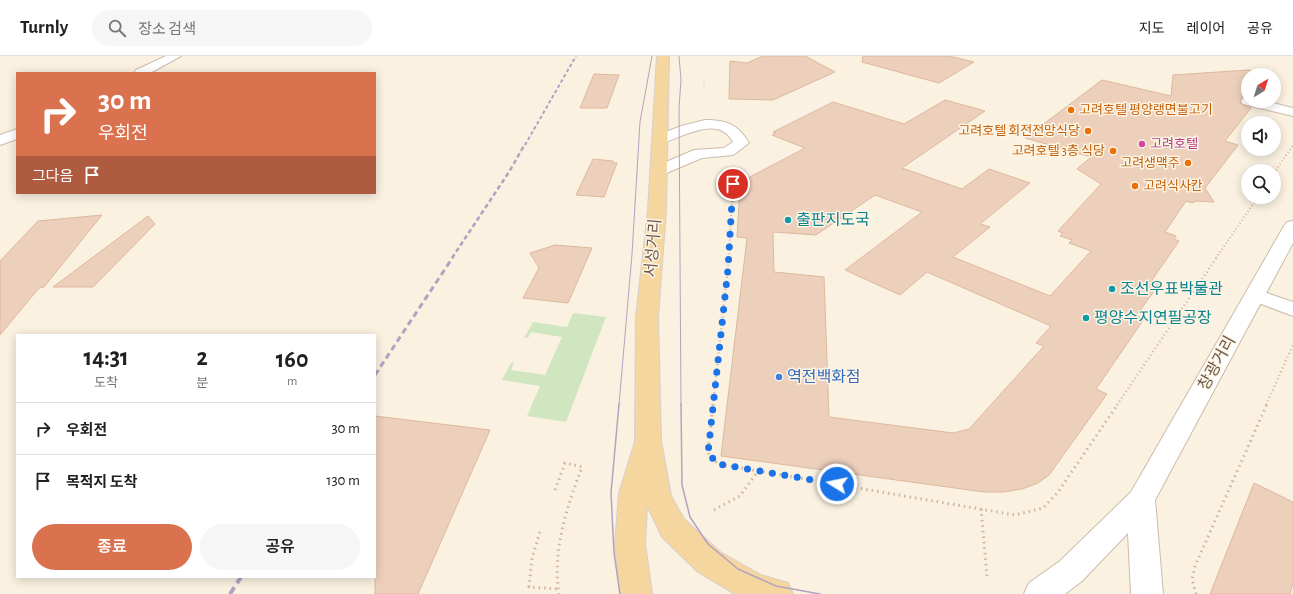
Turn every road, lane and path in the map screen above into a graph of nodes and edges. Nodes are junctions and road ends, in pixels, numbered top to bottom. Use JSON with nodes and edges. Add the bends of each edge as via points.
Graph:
{"nodes":[{"id":1,"x":175,"y":56,"type":"edge"},
{"id":2,"x":663,"y":56,"type":"edge"},
{"id":3,"x":142,"y":72,"type":"edge"},
{"id":4,"x":704,"y":82,"type":"dead end"},
{"id":5,"x":704,"y":92,"type":"dead end"},
{"id":6,"x":1277,"y":108,"type":"edge"},
{"id":7,"x":1293,"y":112,"type":"edge"},
{"id":8,"x":16,"y":133,"type":"edge"},
{"id":9,"x":659,"y":140,"type":"junction"},
{"id":10,"x":0,"y":141,"type":"edge"},
{"id":11,"x":1293,"y":145,"type":"edge"},
{"id":12,"x":1280,"y":164,"type":"edge"},
{"id":13,"x":658,"y":171,"type":"junction"},
{"id":14,"x":733,"y":184,"type":"dead end"},
{"id":15,"x":1253,"y":204,"type":"edge"},
{"id":16,"x":1293,"y":226,"type":"edge"},
{"id":17,"x":1255,"y":295,"type":"junction"},
{"id":18,"x":1293,"y":309,"type":"edge"},
{"id":19,"x":1293,"y":345,"type":"edge"},
{"id":20,"x":648,"y":441,"type":"junction"},
{"id":21,"x":758,"y":471,"type":"junction"},
{"id":22,"x":555,"y":490,"type":"dead end"},
{"id":23,"x":1141,"y":500,"type":"junction"},
{"id":24,"x":714,"y":510,"type":"dead end"},
{"id":25,"x":981,"y":510,"type":"junction"},
{"id":26,"x":540,"y":532,"type":"dead end"},
{"id":27,"x":987,"y":576,"type":"dead end"},
{"id":28,"x":558,"y":589,"type":"junction"},
{"id":29,"x":559,"y":594,"type":"edge"},
{"id":30,"x":636,"y":594,"type":"edge"},
{"id":31,"x":777,"y":594,"type":"edge"},
{"id":32,"x":1040,"y":594,"type":"edge"},
{"id":33,"x":1147,"y":594,"type":"edge"},
{"id":34,"x":1196,"y":594,"type":"edge"}],
"edges":[{"from":1,"to":3,"type":"main road"},
{"from":2,"to":9,"type":"main road","name":"서성거리"},
{"from":4,"to":5,"type":"path"},
{"from":6,"to":7,"type":"main road"},
{"from":8,"to":10,"type":"main road"},
{"from":9,"to":13,"type":"main road","name":"서성거리"},
{"from":9,"to":13,"type":"main road","via":[[696,125],[716,125],[733,131],[741,143],[728,152],[699,153]]},
{"from":11,"to":12,"type":"path"},
{"from":13,"to":20,"type":"main road","name":"서성거리","via":[[657,211],[647,317]]},
{"from":14,"to":21,"type":"path","via":[[728,269],[708,453],[718,464]]},
{"from":15,"to":25,"type":"path","via":[[1058,492],[1043,508],[1014,515]]},
{"from":16,"to":17,"type":"main road","name":"창광거리"},
{"from":17,"to":18,"type":"main road"},
{"from":17,"to":23,"type":"main road","name":"창광거리"},
{"from":19,"to":34,"type":"path","via":[[1195,566],[1192,579]]},
{"from":20,"to":30,"type":"main road","via":[[633,493],[630,544]]},
{"from":20,"to":31,"type":"main road","via":[[657,497],[673,528],[709,562],[754,588]]},
{"from":21,"to":24,"type":"path","via":[[740,496]]},
{"from":21,"to":25,"type":"path"},
{"from":22,"to":28,"type":"path","via":[[565,463],[582,466],[572,493],[557,562]]},
{"from":23,"to":32,"type":"main road","name":"창광거리","via":[[1071,571]]},
{"from":23,"to":33,"type":"main road"},
{"from":25,"to":27,"type":"path"},
{"from":26,"to":28,"type":"path","via":[[532,558],[529,587]]},
{"from":28,"to":29,"type":"path"}]}
